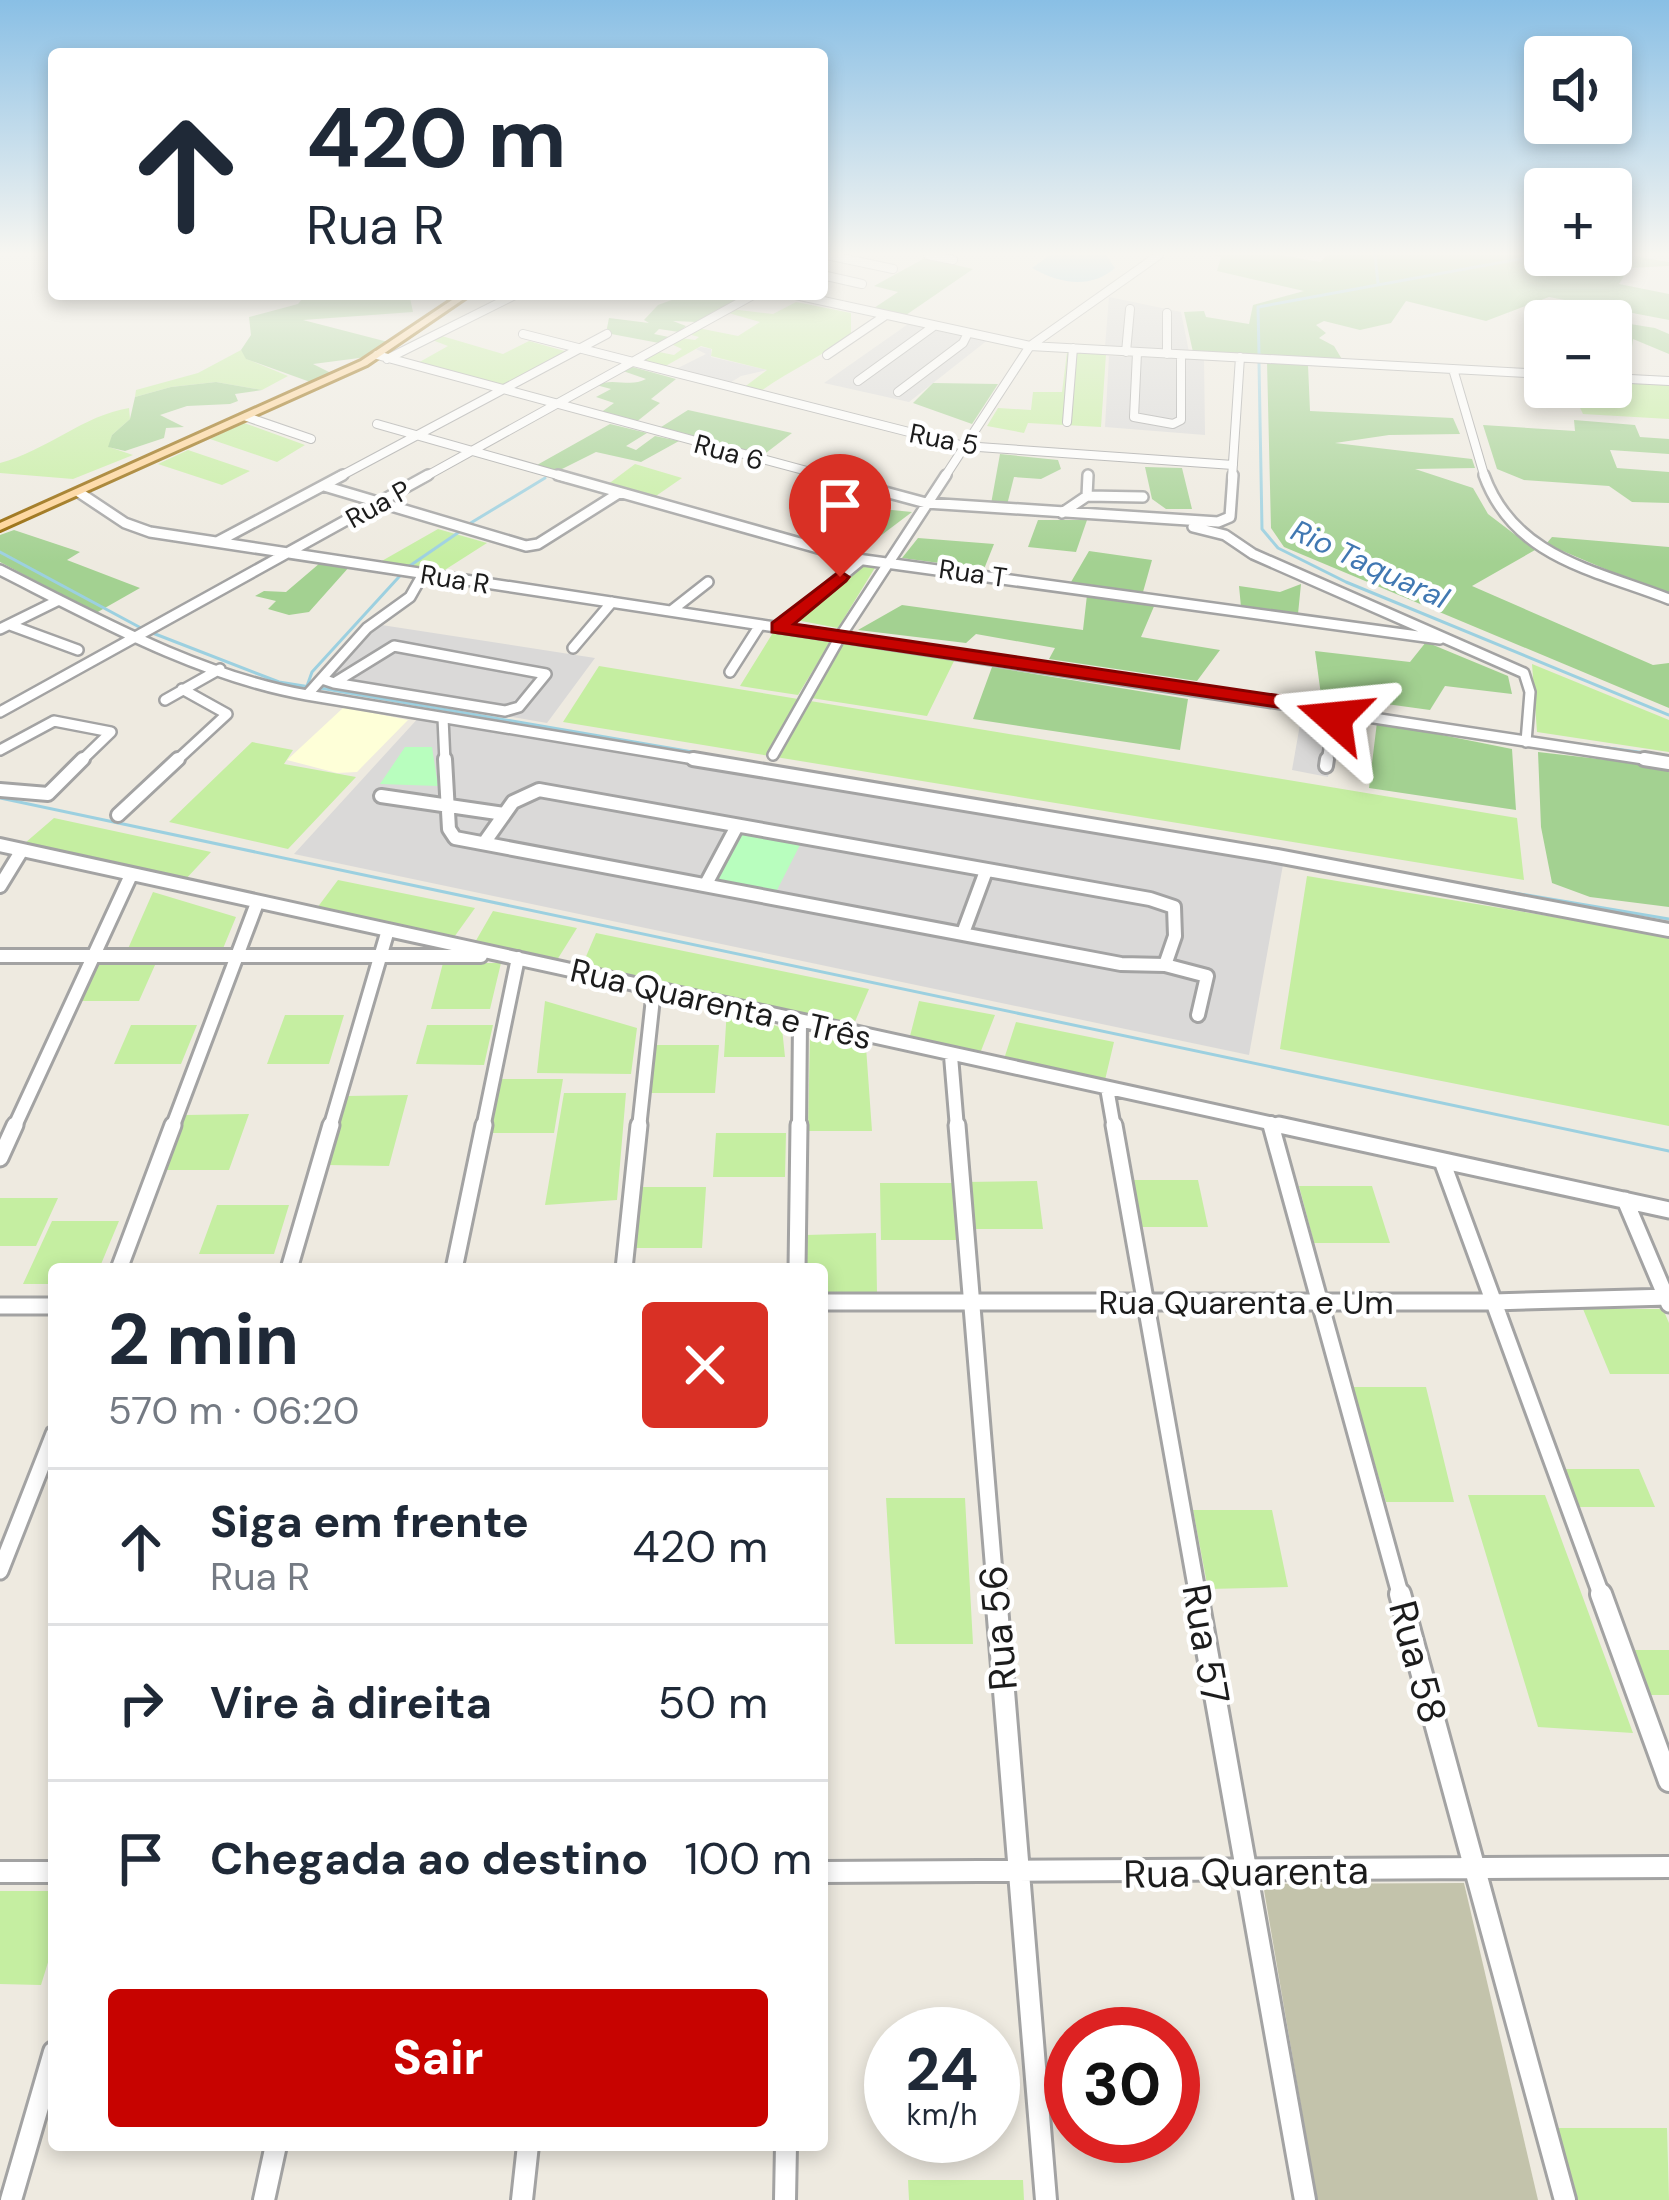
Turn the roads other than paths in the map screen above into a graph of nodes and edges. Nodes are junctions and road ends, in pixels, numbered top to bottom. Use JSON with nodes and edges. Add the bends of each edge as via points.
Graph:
{"nodes":[{"id":1,"x":1240,"y":357,"type":"edge"},
{"id":2,"x":380,"y":358,"type":"edge"},
{"id":3,"x":384,"y":358,"type":"edge"},
{"id":4,"x":562,"y":358,"type":"edge"},
{"id":5,"x":609,"y":358,"type":"edge"},
{"id":6,"x":638,"y":358,"type":"edge"},
{"id":7,"x":890,"y":358,"type":"edge"},
{"id":8,"x":944,"y":358,"type":"edge"},
{"id":9,"x":1022,"y":358,"type":"edge"},
{"id":10,"x":1071,"y":358,"type":"edge"},
{"id":11,"x":1138,"y":358,"type":"edge"},
{"id":12,"x":1181,"y":358,"type":"edge"},
{"id":13,"x":1252,"y":358,"type":"edge"},
{"id":14,"x":628,"y":363,"type":"junction"},
{"id":15,"x":1453,"y":369,"type":"junction"},
{"id":16,"x":1524,"y":373,"type":"edge"},
{"id":17,"x":1632,"y":379,"type":"edge"},
{"id":18,"x":858,"y":381,"type":"dead end"},
{"id":19,"x":1669,"y":381,"type":"edge"},
{"id":20,"x":500,"y":391,"type":"junction"},
{"id":21,"x":898,"y":392,"type":"dead end"},
{"id":22,"x":554,"y":405,"type":"junction"},
{"id":23,"x":247,"y":417,"type":"junction"},
{"id":24,"x":1067,"y":422,"type":"dead end"},
{"id":25,"x":377,"y":424,"type":"dead end"},
{"id":26,"x":418,"y":435,"type":"junction"},
{"id":27,"x":311,"y":439,"type":"dead end"},
{"id":28,"x":964,"y":446,"type":"junction"},
{"id":29,"x":473,"y":451,"type":"junction"},
{"id":30,"x":1233,"y":465,"type":"junction"},
{"id":31,"x":1088,"y":475,"type":"dead end"},
{"id":32,"x":323,"y":486,"type":"junction"},
{"id":33,"x":80,"y":493,"type":"junction"},
{"id":34,"x":619,"y":493,"type":"junction"},
{"id":35,"x":1087,"y":496,"type":"junction"},
{"id":36,"x":1143,"y":497,"type":"dead end"},
{"id":37,"x":926,"y":503,"type":"junction"},
{"id":38,"x":380,"y":504,"type":"junction"},
{"id":39,"x":1062,"y":513,"type":"junction"},
{"id":40,"x":1179,"y":520,"type":"junction"},
{"id":41,"x":0,"y":527,"type":"edge"},
{"id":42,"x":217,"y":542,"type":"junction"},
{"id":43,"x":288,"y":553,"type":"junction"},
{"id":44,"x":860,"y":560,"type":"junction"},
{"id":45,"x":889,"y":562,"type":"junction"},
{"id":46,"x":0,"y":570,"type":"edge"},
{"id":47,"x":423,"y":574,"type":"junction"},
{"id":48,"x":708,"y":582,"type":"dead end"},
{"id":49,"x":1669,"y":599,"type":"edge"},
{"id":50,"x":59,"y":600,"type":"junction"},
{"id":51,"x":613,"y":602,"type":"junction"},
{"id":52,"x":671,"y":611,"type":"junction"},
{"id":53,"x":760,"y":625,"type":"junction"},
{"id":54,"x":782,"y":625,"type":"junction"},
{"id":55,"x":5,"y":627,"type":"edge"},
{"id":56,"x":841,"y":634,"type":"junction"},
{"id":57,"x":140,"y":635,"type":"junction"},
{"id":58,"x":1440,"y":639,"type":"junction"},
{"id":59,"x":573,"y":648,"type":"dead end"},
{"id":60,"x":78,"y":650,"type":"dead end"},
{"id":61,"x":220,"y":669,"type":"junction"},
{"id":62,"x":730,"y":672,"type":"dead end"},
{"id":63,"x":357,"y":681,"type":"junction"},
{"id":64,"x":319,"y":686,"type":"junction"},
{"id":65,"x":182,"y":689,"type":"junction"},
{"id":66,"x":165,"y":700,"type":"dead end"},
{"id":67,"x":1335,"y":710,"type":"junction"},
{"id":68,"x":0,"y":712,"type":"edge"},
{"id":69,"x":442,"y":718,"type":"junction"},
{"id":70,"x":1527,"y":738,"type":"junction"},
{"id":71,"x":0,"y":750,"type":"edge"},
{"id":72,"x":773,"y":754,"type":"dead end"},
{"id":73,"x":1669,"y":763,"type":"edge"},
{"id":74,"x":1326,"y":766,"type":"dead end"},
{"id":75,"x":0,"y":790,"type":"edge"},
{"id":76,"x":381,"y":796,"type":"dead end"},
{"id":77,"x":450,"y":807,"type":"junction"},
{"id":78,"x":118,"y":814,"type":"dead end"},
{"id":79,"x":504,"y":814,"type":"junction"},
{"id":80,"x":737,"y":826,"type":"junction"},
{"id":81,"x":484,"y":843,"type":"junction"},
{"id":82,"x":0,"y":845,"type":"edge"},
{"id":83,"x":22,"y":850,"type":"junction"},
{"id":84,"x":986,"y":871,"type":"junction"},
{"id":85,"x":131,"y":875,"type":"junction"},
{"id":86,"x":706,"y":884,"type":"junction"},
{"id":87,"x":0,"y":886,"type":"edge"},
{"id":88,"x":257,"y":903,"type":"junction"},
{"id":89,"x":388,"y":930,"type":"junction"},
{"id":90,"x":1669,"y":930,"type":"edge"},
{"id":91,"x":963,"y":933,"type":"junction"},
{"id":92,"x":91,"y":955,"type":"junction"},
{"id":93,"x":0,"y":956,"type":"edge"},
{"id":94,"x":235,"y":956,"type":"junction"},
{"id":95,"x":381,"y":956,"type":"junction"},
{"id":96,"x":513,"y":957,"type":"junction"},
{"id":97,"x":1165,"y":964,"type":"junction"},
{"id":98,"x":654,"y":989,"type":"junction"},
{"id":99,"x":1198,"y":1015,"type":"dead end"},
{"id":100,"x":800,"y":1022,"type":"junction"},
{"id":101,"x":951,"y":1056,"type":"junction"},
{"id":102,"x":1107,"y":1088,"type":"junction"},
{"id":103,"x":1271,"y":1123,"type":"junction"},
{"id":104,"x":0,"y":1158,"type":"edge"},
{"id":105,"x":1442,"y":1161,"type":"junction"},
{"id":106,"x":1625,"y":1200,"type":"junction"},
{"id":107,"x":1669,"y":1210,"type":"edge"},
{"id":108,"x":121,"y":1263,"type":"edge"},
{"id":109,"x":291,"y":1263,"type":"edge"},
{"id":110,"x":455,"y":1263,"type":"edge"},
{"id":111,"x":625,"y":1263,"type":"edge"},
{"id":112,"x":797,"y":1263,"type":"edge"},
{"id":113,"x":1668,"y":1299,"type":"edge"},
{"id":114,"x":1320,"y":1300,"type":"junction"},
{"id":115,"x":828,"y":1302,"type":"edge"},
{"id":116,"x":972,"y":1303,"type":"junction"},
{"id":117,"x":1145,"y":1303,"type":"junction"},
{"id":118,"x":1493,"y":1303,"type":"junction"},
{"id":119,"x":0,"y":1306,"type":"edge"},
{"id":120,"x":48,"y":1306,"type":"edge"},
{"id":121,"x":48,"y":1449,"type":"edge"},
{"id":122,"x":0,"y":1570,"type":"edge"},
{"id":123,"x":1669,"y":1781,"type":"edge"},
{"id":124,"x":1669,"y":1867,"type":"edge"},
{"id":125,"x":1475,"y":1870,"type":"junction"},
{"id":126,"x":0,"y":1872,"type":"edge"},
{"id":127,"x":48,"y":1872,"type":"edge"},
{"id":128,"x":828,"y":1872,"type":"edge"},
{"id":129,"x":1247,"y":1872,"type":"junction"},
{"id":130,"x":1019,"y":1874,"type":"junction"},
{"id":131,"x":48,"y":2072,"type":"edge"},
{"id":132,"x":275,"y":2151,"type":"edge"},
{"id":133,"x":527,"y":2151,"type":"edge"},
{"id":134,"x":786,"y":2151,"type":"edge"},
{"id":135,"x":10,"y":2200,"type":"edge"},
{"id":136,"x":264,"y":2200,"type":"edge"},
{"id":137,"x":522,"y":2200,"type":"edge"},
{"id":138,"x":785,"y":2200,"type":"edge"},
{"id":139,"x":1046,"y":2200,"type":"edge"},
{"id":140,"x":1305,"y":2200,"type":"edge"},
{"id":141,"x":1565,"y":2200,"type":"edge"}],
"edges":[{"from":1,"to":30,"type":"street"},
{"from":2,"to":23,"type":"main road"},
{"from":3,"to":20,"type":"street","name":"Rua 6"},
{"from":4,"to":20,"type":"street"},
{"from":5,"to":14,"type":"street","name":"Rua 5"},
{"from":6,"to":14,"type":"street","name":"Rua P"},
{"from":7,"to":18,"type":"street"},
{"from":8,"to":21,"type":"street"},
{"from":9,"to":28,"type":"street"},
{"from":10,"to":24,"type":"street"},
{"from":11,"to":12,"type":"street","via":[[1134,417],[1173,424],[1181,420]]},
{"from":13,"to":15,"type":"street"},
{"from":14,"to":22,"type":"street","name":"Rua P"},
{"from":14,"to":28,"type":"street","name":"Rua 5"},
{"from":15,"to":16,"type":"street"},
{"from":15,"to":49,"type":"street","via":[[1509,525]]},
{"from":17,"to":19,"type":"street"},
{"from":20,"to":22,"type":"street","name":"Rua 6"},
{"from":20,"to":26,"type":"street"},
{"from":22,"to":29,"type":"street","name":"Rua P"},
{"from":22,"to":37,"type":"street","name":"Rua 6"},
{"from":23,"to":27,"type":"street"},
{"from":23,"to":33,"type":"main road"},
{"from":25,"to":26,"type":"street","name":"Rua T"},
{"from":26,"to":29,"type":"street","name":"Rua T"},
{"from":26,"to":32,"type":"street"},
{"from":28,"to":30,"type":"street","name":"Rua 5"},
{"from":28,"to":37,"type":"street"},
{"from":29,"to":34,"type":"street","name":"Rua T"},
{"from":29,"to":38,"type":"street","name":"Rua P"},
{"from":30,"to":40,"type":"street","name":"Rua 6","via":[[1230,517]]},
{"from":31,"to":35,"type":"street"},
{"from":32,"to":38,"type":"street"},
{"from":32,"to":42,"type":"street"},
{"from":33,"to":41,"type":"main road"},
{"from":33,"to":42,"type":"street","name":"Rua R","via":[[136,528]]},
{"from":34,"to":38,"type":"street","via":[[538,544],[519,546]]},
{"from":34,"to":44,"type":"street","name":"Rua T"},
{"from":35,"to":36,"type":"street"},
{"from":35,"to":39,"type":"street"},
{"from":37,"to":39,"type":"street","name":"Rua 6"},
{"from":37,"to":45,"type":"street"},
{"from":38,"to":43,"type":"street","name":"Rua P"},
{"from":39,"to":40,"type":"street","name":"Rua 6"},
{"from":40,"to":58,"type":"street"},
{"from":42,"to":43,"type":"street","name":"Rua R"},
{"from":43,"to":47,"type":"street","name":"Rua R"},
{"from":43,"to":57,"type":"street","name":"Rua P"},
{"from":44,"to":45,"type":"street","name":"Rua T"},
{"from":44,"to":54,"type":"street"},
{"from":45,"to":56,"type":"street"},
{"from":45,"to":58,"type":"street","name":"Rua T"},
{"from":46,"to":50,"type":"street"},
{"from":47,"to":51,"type":"street","name":"Rua R"},
{"from":47,"to":64,"type":"street","via":[[410,597],[368,628]]},
{"from":48,"to":52,"type":"street"},
{"from":50,"to":55,"type":"street"},
{"from":50,"to":57,"type":"street"},
{"from":51,"to":52,"type":"street","name":"Rua R"},
{"from":51,"to":59,"type":"street"},
{"from":52,"to":53,"type":"street","name":"Rua R"},
{"from":53,"to":54,"type":"street","name":"Rua R"},
{"from":53,"to":62,"type":"street"},
{"from":54,"to":56,"type":"street","name":"Rua R"},
{"from":55,"to":60,"type":"street"},
{"from":56,"to":67,"type":"street","name":"Rua R"},
{"from":56,"to":72,"type":"street"},
{"from":57,"to":61,"type":"street"},
{"from":57,"to":68,"type":"street","name":"Rua P"},
{"from":58,"to":70,"type":"street","via":[[1524,673]]},
{"from":61,"to":64,"type":"street","via":[[272,689]]},
{"from":61,"to":65,"type":"street"},
{"from":63,"to":63,"type":"street","via":[[382,649],[394,646],[546,674],[512,710]]},
{"from":63,"to":64,"type":"street"},
{"from":64,"to":69,"type":"street"},
{"from":65,"to":66,"type":"street"},
{"from":65,"to":78,"type":"street","via":[[227,714]]},
{"from":67,"to":70,"type":"street","name":"Rua R"},
{"from":67,"to":74,"type":"street"},
{"from":69,"to":77,"type":"street"},
{"from":69,"to":90,"type":"street","via":[[1277,856]]},
{"from":70,"to":73,"type":"street","name":"Rua R"},
{"from":71,"to":75,"type":"street","via":[[54,721],[111,732],[49,794]]},
{"from":76,"to":77,"type":"street"},
{"from":77,"to":79,"type":"street"},
{"from":77,"to":81,"type":"street","via":[[450,833]]},
{"from":79,"to":80,"type":"street","via":[[520,793],[538,790]]},
{"from":79,"to":81,"type":"street"},
{"from":80,"to":84,"type":"street"},
{"from":80,"to":86,"type":"street"},
{"from":81,"to":86,"type":"street"},
{"from":82,"to":83,"type":"street","name":"Rua Quarenta e Três"},
{"from":83,"to":85,"type":"street","name":"Rua Quarenta e Três"},
{"from":83,"to":87,"type":"street"},
{"from":84,"to":91,"type":"street"},
{"from":84,"to":97,"type":"street","via":[[1174,907]]},
{"from":85,"to":88,"type":"street","name":"Rua Quarenta e Três"},
{"from":85,"to":92,"type":"street"},
{"from":86,"to":91,"type":"street"},
{"from":88,"to":89,"type":"street","name":"Rua Quarenta e Três"},
{"from":88,"to":94,"type":"street"},
{"from":89,"to":95,"type":"street"},
{"from":89,"to":96,"type":"street","name":"Rua Quarenta e Três"},
{"from":91,"to":97,"type":"street","via":[[1121,964]]},
{"from":92,"to":93,"type":"street"},
{"from":92,"to":94,"type":"street"},
{"from":92,"to":104,"type":"street"},
{"from":94,"to":95,"type":"street"},
{"from":94,"to":108,"type":"street"},
{"from":95,"to":96,"type":"street"},
{"from":95,"to":109,"type":"street"},
{"from":96,"to":98,"type":"street","name":"Rua Quarenta e Três"},
{"from":96,"to":110,"type":"street"},
{"from":97,"to":99,"type":"street","via":[[1207,976]]},
{"from":98,"to":100,"type":"street","name":"Rua Quarenta e Três"},
{"from":98,"to":111,"type":"street"},
{"from":100,"to":101,"type":"street","name":"Rua Quarenta e Três"},
{"from":100,"to":112,"type":"street"},
{"from":101,"to":102,"type":"street","name":"Rua Quarenta e Três"},
{"from":101,"to":116,"type":"street","name":"Rua 56"},
{"from":102,"to":103,"type":"street","name":"Rua Quarenta e Três"},
{"from":102,"to":117,"type":"street","name":"Rua 57"},
{"from":103,"to":105,"type":"street","name":"Rua Quarenta e Três"},
{"from":103,"to":114,"type":"street","name":"Rua 58"},
{"from":105,"to":106,"type":"street","name":"Rua Quarenta e Três"},
{"from":105,"to":118,"type":"street"},
{"from":106,"to":107,"type":"street","name":"Rua Quarenta e Três"},
{"from":106,"to":113,"type":"street"},
{"from":113,"to":118,"type":"street","name":"Rua Quarenta e Um"},
{"from":114,"to":117,"type":"street","name":"Rua Quarenta e Um"},
{"from":114,"to":118,"type":"street","name":"Rua Quarenta e Um"},
{"from":114,"to":125,"type":"street","name":"Rua 58"},
{"from":115,"to":116,"type":"street","name":"Rua Quarenta e Um"},
{"from":116,"to":117,"type":"street","name":"Rua Quarenta e Um"},
{"from":116,"to":130,"type":"street","name":"Rua 56"},
{"from":117,"to":129,"type":"street","name":"Rua 57"},
{"from":118,"to":123,"type":"street"},
{"from":119,"to":120,"type":"street"},
{"from":121,"to":122,"type":"street"},
{"from":124,"to":125,"type":"street","name":"Rua Quarenta"},
{"from":125,"to":129,"type":"street","name":"Rua Quarenta"},
{"from":125,"to":141,"type":"street","name":"Rua 58"},
{"from":126,"to":127,"type":"street"},
{"from":128,"to":130,"type":"street","name":"Rua Quarenta"},
{"from":129,"to":130,"type":"street","name":"Rua Quarenta"},
{"from":129,"to":140,"type":"street","name":"Rua 57"},
{"from":130,"to":139,"type":"street","name":"Rua 56"},
{"from":131,"to":135,"type":"street"},
{"from":132,"to":136,"type":"street"},
{"from":133,"to":137,"type":"street"},
{"from":134,"to":138,"type":"street"}]}
